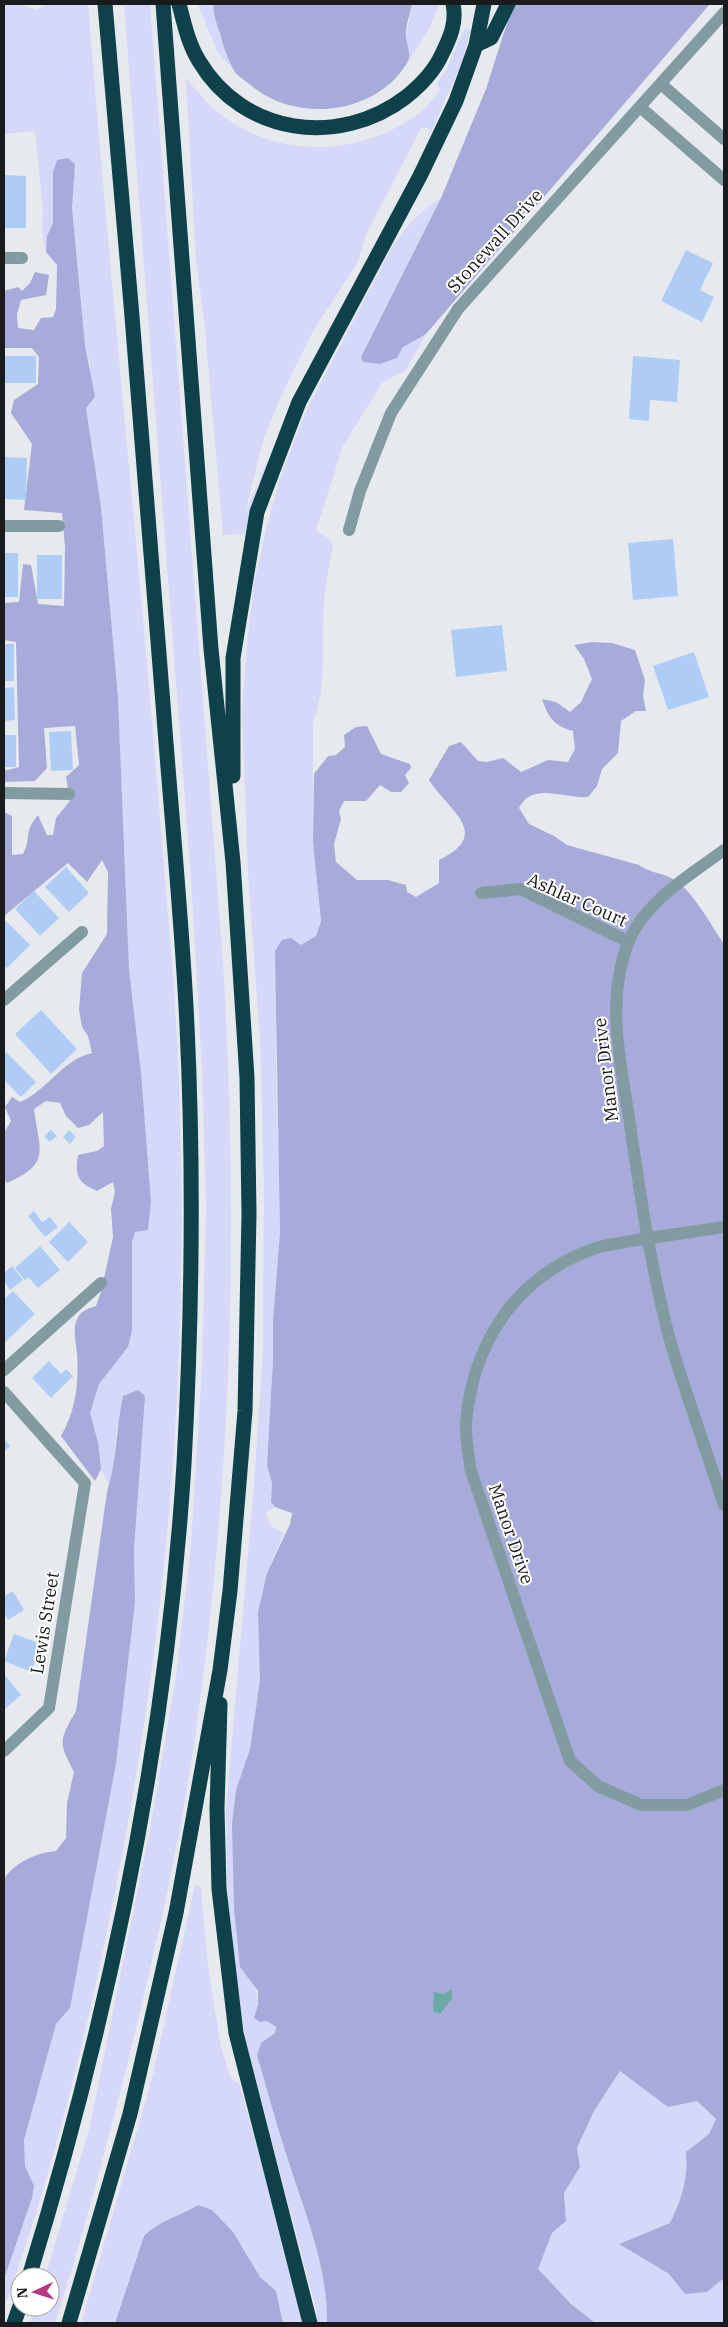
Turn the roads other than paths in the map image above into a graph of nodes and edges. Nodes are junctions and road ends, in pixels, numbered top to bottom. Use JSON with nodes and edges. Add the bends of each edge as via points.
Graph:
{"nodes":[{"id":1,"x":106,"y":4,"type":"edge"},
{"id":2,"x":162,"y":4,"type":"edge"},
{"id":3,"x":179,"y":4,"type":"edge"},
{"id":4,"x":453,"y":4,"type":"edge"},
{"id":5,"x":484,"y":4,"type":"edge"},
{"id":6,"x":508,"y":4,"type":"edge"},
{"id":7,"x":724,"y":13,"type":"edge"},
{"id":8,"x":476,"y":45,"type":"junction"},
{"id":9,"x":660,"y":84,"type":"junction"},
{"id":10,"x":640,"y":107,"type":"junction"},
{"id":11,"x":724,"y":139,"type":"edge"},
{"id":12,"x":724,"y":180,"type":"edge"},
{"id":13,"x":4,"y":258,"type":"edge"},
{"id":14,"x":22,"y":258,"type":"dead end"},
{"id":15,"x":4,"y":526,"type":"edge"},
{"id":16,"x":59,"y":526,"type":"dead end"},
{"id":17,"x":349,"y":530,"type":"dead end"},
{"id":18,"x":4,"y":793,"type":"edge"},
{"id":19,"x":69,"y":794,"type":"dead end"},
{"id":20,"x":724,"y":850,"type":"edge"},
{"id":21,"x":233,"y":862,"type":"junction"},
{"id":22,"x":481,"y":893,"type":"dead end"},
{"id":23,"x":82,"y":932,"type":"dead end"},
{"id":24,"x":629,"y":942,"type":"junction"},
{"id":25,"x":4,"y":1000,"type":"edge"},
{"id":26,"x":724,"y":1227,"type":"edge"},
{"id":27,"x":646,"y":1238,"type":"junction"},
{"id":28,"x":101,"y":1283,"type":"dead end"},
{"id":29,"x":4,"y":1370,"type":"edge"},
{"id":30,"x":4,"y":1392,"type":"edge"},
{"id":31,"x":724,"y":1505,"type":"edge"},
{"id":32,"x":220,"y":1670,"type":"junction"},
{"id":33,"x":4,"y":1751,"type":"edge"},
{"id":34,"x":724,"y":1790,"type":"edge"},
{"id":35,"x":32,"y":2267,"type":"edge"},
{"id":36,"x":69,"y":2323,"type":"edge"},
{"id":37,"x":310,"y":2323,"type":"edge"}],
"edges":[{"from":1,"to":35,"type":"highway","via":[[187,1024],[191,1158],[189,1366],[175,1574],[142,1812],[123,1916],[92,2052],[58,2184]]},
{"from":2,"to":21,"type":"highway","via":[[210,640]]},
{"from":3,"to":4,"type":"highway","via":[[195,54],[215,82],[259,115],[284,125],[314,130],[371,118],[421,85],[438,63],[451,35],[455,12]]},
{"from":5,"to":8,"type":"highway"},
{"from":6,"to":8,"type":"highway","via":[[491,38]]},
{"from":7,"to":9,"type":"street","name":"Stonewall Drive"},
{"from":8,"to":21,"type":"highway","via":[[441,135],[299,402],[257,512],[233,658]]},
{"from":9,"to":10,"type":"street","name":"Stonewall Drive"},
{"from":9,"to":11,"type":"street"},
{"from":10,"to":12,"type":"street"},
{"from":10,"to":17,"type":"street","name":"Stonewall Drive","via":[[458,309],[391,413],[360,491]]},
{"from":13,"to":14,"type":"street"},
{"from":15,"to":16,"type":"street"},
{"from":18,"to":19,"type":"street"},
{"from":20,"to":24,"type":"street","name":"Manor Drive","via":[[672,888],[649,911]]},
{"from":21,"to":32,"type":"highway","via":[[247,1078],[248,1301],[244,1411],[230,1591]]},
{"from":22,"to":24,"type":"street","name":"Ashlar Court","via":[[521,889]]},
{"from":23,"to":25,"type":"street"},
{"from":24,"to":27,"type":"street","name":"Manor Drive","via":[[619,976],[615,1024]]},
{"from":26,"to":27,"type":"street"},
{"from":27,"to":31,"type":"street","name":"Manor Drive","via":[[672,1344]]},
{"from":27,"to":34,"type":"street","name":"Manor Drive","via":[[594,1248],[554,1266],[521,1294],[492,1334],[473,1375],[466,1424],[470,1468],[570,1760],[598,1786],[641,1805],[687,1805]]},
{"from":28,"to":29,"type":"street"},
{"from":30,"to":33,"type":"street","name":"Lewis Street","via":[[85,1483],[49,1708]]},
{"from":32,"to":36,"type":"highway","via":[[155,2011],[107,2197]]},
{"from":32,"to":37,"type":"highway","via":[[219,1889],[236,2033]]}]}
